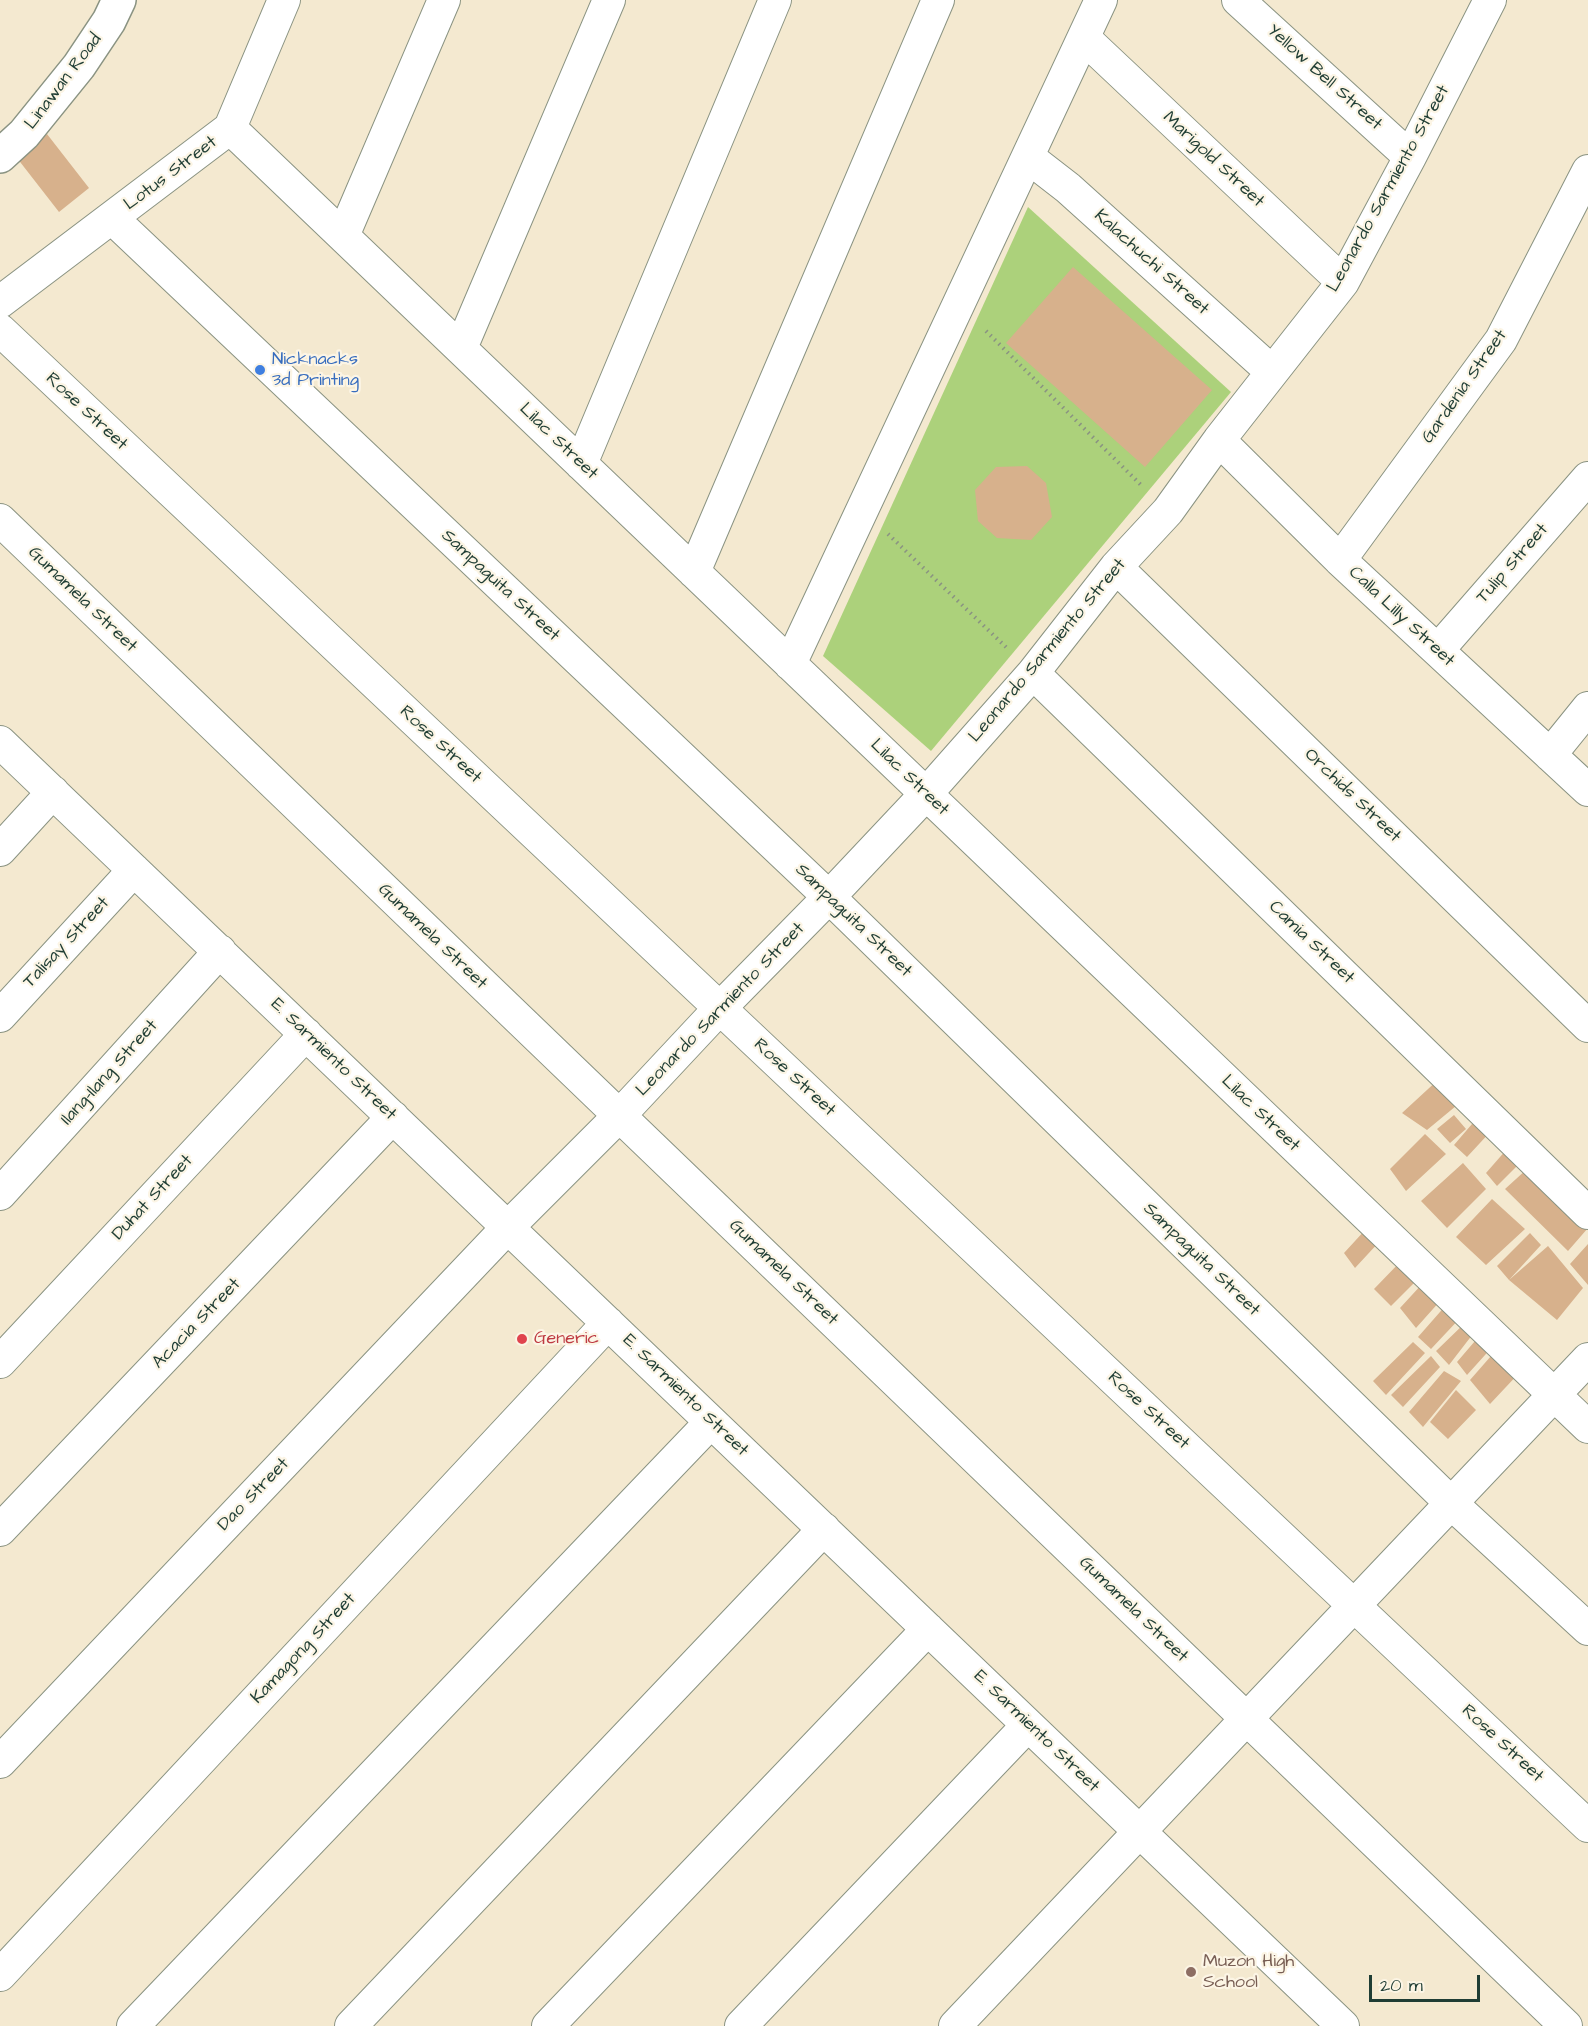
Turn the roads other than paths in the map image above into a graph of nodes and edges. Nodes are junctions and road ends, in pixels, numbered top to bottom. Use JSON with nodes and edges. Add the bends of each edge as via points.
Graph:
{"nodes":[{"id":1,"x":119,"y":0,"type":"edge"},
{"id":2,"x":284,"y":0,"type":"edge"},
{"id":3,"x":444,"y":0,"type":"edge"},
{"id":4,"x":609,"y":0,"type":"edge"},
{"id":5,"x":775,"y":0,"type":"edge"},
{"id":6,"x":938,"y":0,"type":"edge"},
{"id":7,"x":1101,"y":0,"type":"edge"},
{"id":8,"x":1238,"y":0,"type":"edge"},
{"id":9,"x":1490,"y":0,"type":"edge"},
{"id":10,"x":1084,"y":38,"type":"junction"},
{"id":11,"x":230,"y":128,"type":"junction"},
{"id":12,"x":0,"y":156,"type":"edge"},
{"id":13,"x":1410,"y":157,"type":"junction"},
{"id":14,"x":1028,"y":158,"type":"junction"},
{"id":15,"x":1588,"y":171,"type":"edge"},
{"id":16,"x":112,"y":219,"type":"junction"},
{"id":17,"x":343,"y":236,"type":"junction"},
{"id":18,"x":1343,"y":282,"type":"junction"},
{"id":19,"x":0,"y":302,"type":"edge"},
{"id":20,"x":0,"y":330,"type":"edge"},
{"id":21,"x":461,"y":348,"type":"junction"},
{"id":22,"x":1271,"y":372,"type":"junction"},
{"id":23,"x":1218,"y":440,"type":"junction"},
{"id":24,"x":581,"y":464,"type":"junction"},
{"id":25,"x":1588,"y":478,"type":"edge"},
{"id":26,"x":0,"y":520,"type":"edge"},
{"id":27,"x":1340,"y":560,"type":"junction"},
{"id":28,"x":1116,"y":567,"type":"junction"},
{"id":29,"x":694,"y":572,"type":"junction"},
{"id":30,"x":1438,"y":650,"type":"junction"},
{"id":31,"x":790,"y":664,"type":"junction"},
{"id":32,"x":1033,"y":673,"type":"junction"},
{"id":33,"x":1588,"y":708,"type":"edge"},
{"id":34,"x":0,"y":742,"type":"edge"},
{"id":35,"x":1550,"y":755,"type":"junction"},
{"id":36,"x":1588,"y":790,"type":"edge"},
{"id":37,"x":53,"y":792,"type":"junction"},
{"id":38,"x":926,"y":794,"type":"junction"},
{"id":39,"x":0,"y":850,"type":"edge"},
{"id":40,"x":135,"y":870,"type":"junction"},
{"id":41,"x":829,"y":897,"type":"junction"},
{"id":42,"x":220,"y":951,"type":"junction"},
{"id":43,"x":720,"y":1008,"type":"junction"},
{"id":44,"x":0,"y":1016,"type":"edge"},
{"id":45,"x":1588,"y":1026,"type":"edge"},
{"id":46,"x":306,"y":1034,"type":"junction"},
{"id":47,"x":619,"y":1116,"type":"junction"},
{"id":48,"x":393,"y":1118,"type":"junction"},
{"id":49,"x":0,"y":1194,"type":"edge"},
{"id":50,"x":1588,"y":1213,"type":"edge"},
{"id":51,"x":508,"y":1227,"type":"junction"},
{"id":52,"x":608,"y":1323,"type":"junction"},
{"id":53,"x":1588,"y":1359,"type":"edge"},
{"id":54,"x":0,"y":1362,"type":"edge"},
{"id":55,"x":1554,"y":1395,"type":"junction"},
{"id":56,"x":711,"y":1422,"type":"junction"},
{"id":57,"x":1588,"y":1427,"type":"edge"},
{"id":58,"x":1451,"y":1503,"type":"junction"},
{"id":59,"x":824,"y":1529,"type":"junction"},
{"id":60,"x":0,"y":1530,"type":"edge"},
{"id":61,"x":1354,"y":1605,"type":"junction"},
{"id":62,"x":928,"y":1629,"type":"junction"},
{"id":63,"x":1588,"y":1629,"type":"edge"},
{"id":64,"x":1246,"y":1719,"type":"junction"},
{"id":65,"x":1028,"y":1725,"type":"junction"},
{"id":66,"x":0,"y":1762,"type":"edge"},
{"id":67,"x":1588,"y":1826,"type":"edge"},
{"id":68,"x":1140,"y":1831,"type":"junction"},
{"id":69,"x":0,"y":1975,"type":"edge"},
{"id":70,"x":133,"y":2026,"type":"edge"},
{"id":71,"x":351,"y":2026,"type":"edge"},
{"id":72,"x":548,"y":2026,"type":"edge"},
{"id":73,"x":741,"y":2026,"type":"edge"},
{"id":74,"x":955,"y":2026,"type":"edge"},
{"id":75,"x":1343,"y":2026,"type":"edge"},
{"id":76,"x":1566,"y":2026,"type":"edge"}],
"edges":[{"from":1,"to":12,"type":"street","name":"Linawan Road","via":[[80,66],[24,134]]},
{"from":2,"to":11,"type":"street","name":"Lotus Street"},
{"from":3,"to":17,"type":"street"},
{"from":4,"to":21,"type":"street"},
{"from":5,"to":24,"type":"street"},
{"from":6,"to":29,"type":"street"},
{"from":7,"to":10,"type":"street"},
{"from":8,"to":13,"type":"street","name":"Yellow Bell Street"},
{"from":9,"to":13,"type":"street","name":"Leonardo Sarmiento Street"},
{"from":10,"to":14,"type":"street"},
{"from":10,"to":18,"type":"street","name":"Marigold Street"},
{"from":11,"to":16,"type":"street","name":"Lotus Street"},
{"from":11,"to":17,"type":"street","name":"Lilac Street"},
{"from":13,"to":18,"type":"street","name":"Leonardo Sarmiento Street"},
{"from":14,"to":22,"type":"street","name":"Kalachuchi Street","via":[[1068,188]]},
{"from":14,"to":31,"type":"street"},
{"from":15,"to":27,"type":"street","name":"Gardenia Street","via":[[1500,340]]},
{"from":16,"to":19,"type":"street","name":"Lotus Street"},
{"from":16,"to":41,"type":"street","name":"Sampaguita Street"},
{"from":17,"to":21,"type":"street","name":"Lilac Street"},
{"from":18,"to":22,"type":"street","name":"Leonardo Sarmiento Street"},
{"from":20,"to":43,"type":"street","name":"Rose Street"},
{"from":21,"to":24,"type":"street","name":"Lilac Street"},
{"from":22,"to":23,"type":"street","name":"Leonardo Sarmiento Street"},
{"from":23,"to":27,"type":"street","name":"Calla Lilly Street"},
{"from":23,"to":28,"type":"street","name":"Leonardo Sarmiento Street","via":[[1168,511]]},
{"from":24,"to":29,"type":"street","name":"Lilac Street"},
{"from":25,"to":30,"type":"street","name":"Tulip Street"},
{"from":26,"to":47,"type":"street","name":"Gumamela Street"},
{"from":27,"to":30,"type":"street","name":"Calla Lilly Street"},
{"from":28,"to":32,"type":"street","name":"Leonardo Sarmiento Street"},
{"from":28,"to":45,"type":"street","name":"Orchids Street"},
{"from":29,"to":31,"type":"street","name":"Lilac Street"},
{"from":30,"to":35,"type":"street","name":"Calla Lilly Street"},
{"from":31,"to":38,"type":"street","name":"Lilac Street"},
{"from":32,"to":38,"type":"street","name":"Leonardo Sarmiento Street"},
{"from":32,"to":50,"type":"street","name":"Camia Street"},
{"from":33,"to":35,"type":"street"},
{"from":34,"to":37,"type":"street","name":"E. Sarmiento Street"},
{"from":35,"to":36,"type":"street","name":"Calla Lilly Street"},
{"from":37,"to":39,"type":"street"},
{"from":37,"to":40,"type":"street","name":"E. Sarmiento Street"},
{"from":38,"to":41,"type":"street","name":"Leonardo Sarmiento Street"},
{"from":38,"to":55,"type":"street","name":"Lilac Street"},
{"from":40,"to":42,"type":"street","name":"E. Sarmiento Street"},
{"from":40,"to":44,"type":"street","name":"Talisay Street"},
{"from":41,"to":43,"type":"street","name":"Leonardo Sarmiento Street"},
{"from":41,"to":58,"type":"street","name":"Sampaguita Street"},
{"from":42,"to":46,"type":"street","name":"E. Sarmiento Street"},
{"from":42,"to":49,"type":"street","name":"Ilang-Ilang Street"},
{"from":43,"to":47,"type":"street","name":"Leonardo Sarmiento Street"},
{"from":43,"to":61,"type":"street","name":"Rose Street"},
{"from":46,"to":48,"type":"street","name":"E. Sarmiento Street"},
{"from":46,"to":54,"type":"street","name":"Duhat Street"},
{"from":47,"to":51,"type":"street","name":"Leonardo Sarmiento Street"},
{"from":47,"to":64,"type":"street","name":"Gumamela Street"},
{"from":48,"to":51,"type":"street","name":"E. Sarmiento Street"},
{"from":48,"to":60,"type":"street","name":"Acacia Street"},
{"from":51,"to":52,"type":"street","name":"E. Sarmiento Street"},
{"from":51,"to":66,"type":"street","name":"Dao Street"},
{"from":52,"to":56,"type":"street","name":"E. Sarmiento Street"},
{"from":52,"to":69,"type":"street","name":"Kamagong Street"},
{"from":53,"to":55,"type":"street"},
{"from":55,"to":57,"type":"street","name":"Lilac Street"},
{"from":55,"to":58,"type":"street"},
{"from":56,"to":59,"type":"street","name":"E. Sarmiento Street"},
{"from":56,"to":70,"type":"street"},
{"from":58,"to":61,"type":"street"},
{"from":58,"to":63,"type":"street","name":"Sampaguita Street"},
{"from":59,"to":62,"type":"street","name":"E. Sarmiento Street"},
{"from":59,"to":71,"type":"street"},
{"from":61,"to":64,"type":"street"},
{"from":61,"to":67,"type":"street","name":"Rose Street"},
{"from":62,"to":65,"type":"street","name":"E. Sarmiento Street"},
{"from":62,"to":72,"type":"street"},
{"from":64,"to":68,"type":"street"},
{"from":64,"to":76,"type":"street","name":"Gumamela Street"},
{"from":65,"to":68,"type":"street","name":"E. Sarmiento Street"},
{"from":65,"to":73,"type":"street"},
{"from":68,"to":74,"type":"street"},
{"from":68,"to":75,"type":"street","name":"E. Sarmiento Street"}]}
